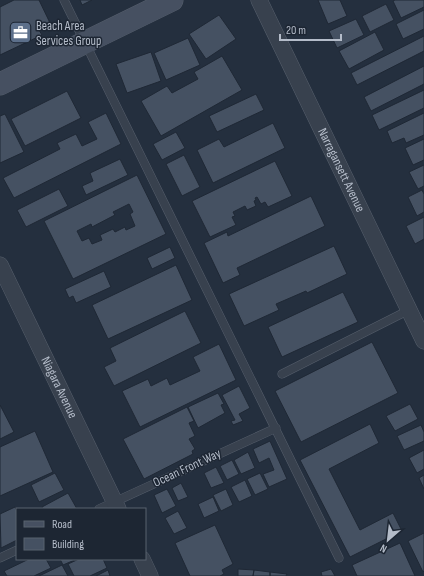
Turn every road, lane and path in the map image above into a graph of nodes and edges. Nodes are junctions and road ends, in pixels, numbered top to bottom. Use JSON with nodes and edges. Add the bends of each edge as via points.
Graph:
{"nodes":[{"id":1,"x":64,"y":0,"type":"edge"},
{"id":2,"x":172,"y":0,"type":"edge"},
{"id":3,"x":259,"y":0,"type":"edge"},
{"id":4,"x":86,"y":42,"type":"junction"},
{"id":5,"x":0,"y":84,"type":"edge"},
{"id":6,"x":0,"y":265,"type":"edge"},
{"id":7,"x":409,"y":310,"type":"junction"},
{"id":8,"x":424,"y":341,"type":"edge"},
{"id":9,"x":282,"y":374,"type":"dead end"},
{"id":10,"x":276,"y":428,"type":"junction"},
{"id":11,"x":116,"y":505,"type":"edge"},
{"id":12,"x":103,"y":508,"type":"edge"},
{"id":13,"x":16,"y":550,"type":"edge"},
{"id":14,"x":0,"y":558,"type":"edge"},
{"id":15,"x":339,"y":558,"type":"dead end"}],
"edges":[{"from":1,"to":4,"type":"lane"},
{"from":2,"to":4,"type":"street"},
{"from":3,"to":7,"type":"street","name":"Narragansett Avenue"},
{"from":4,"to":5,"type":"street"},
{"from":4,"to":10,"type":"lane"},
{"from":6,"to":11,"type":"street","name":"Niagara Avenue"},
{"from":7,"to":8,"type":"street","name":"Narragansett Avenue"},
{"from":7,"to":9,"type":"lane"},
{"from":10,"to":11,"type":"lane","name":"Ocean Front Way"},
{"from":10,"to":15,"type":"lane"},
{"from":11,"to":12,"type":"lane","name":"Ocean Front Way"},
{"from":13,"to":14,"type":"lane"}]}
